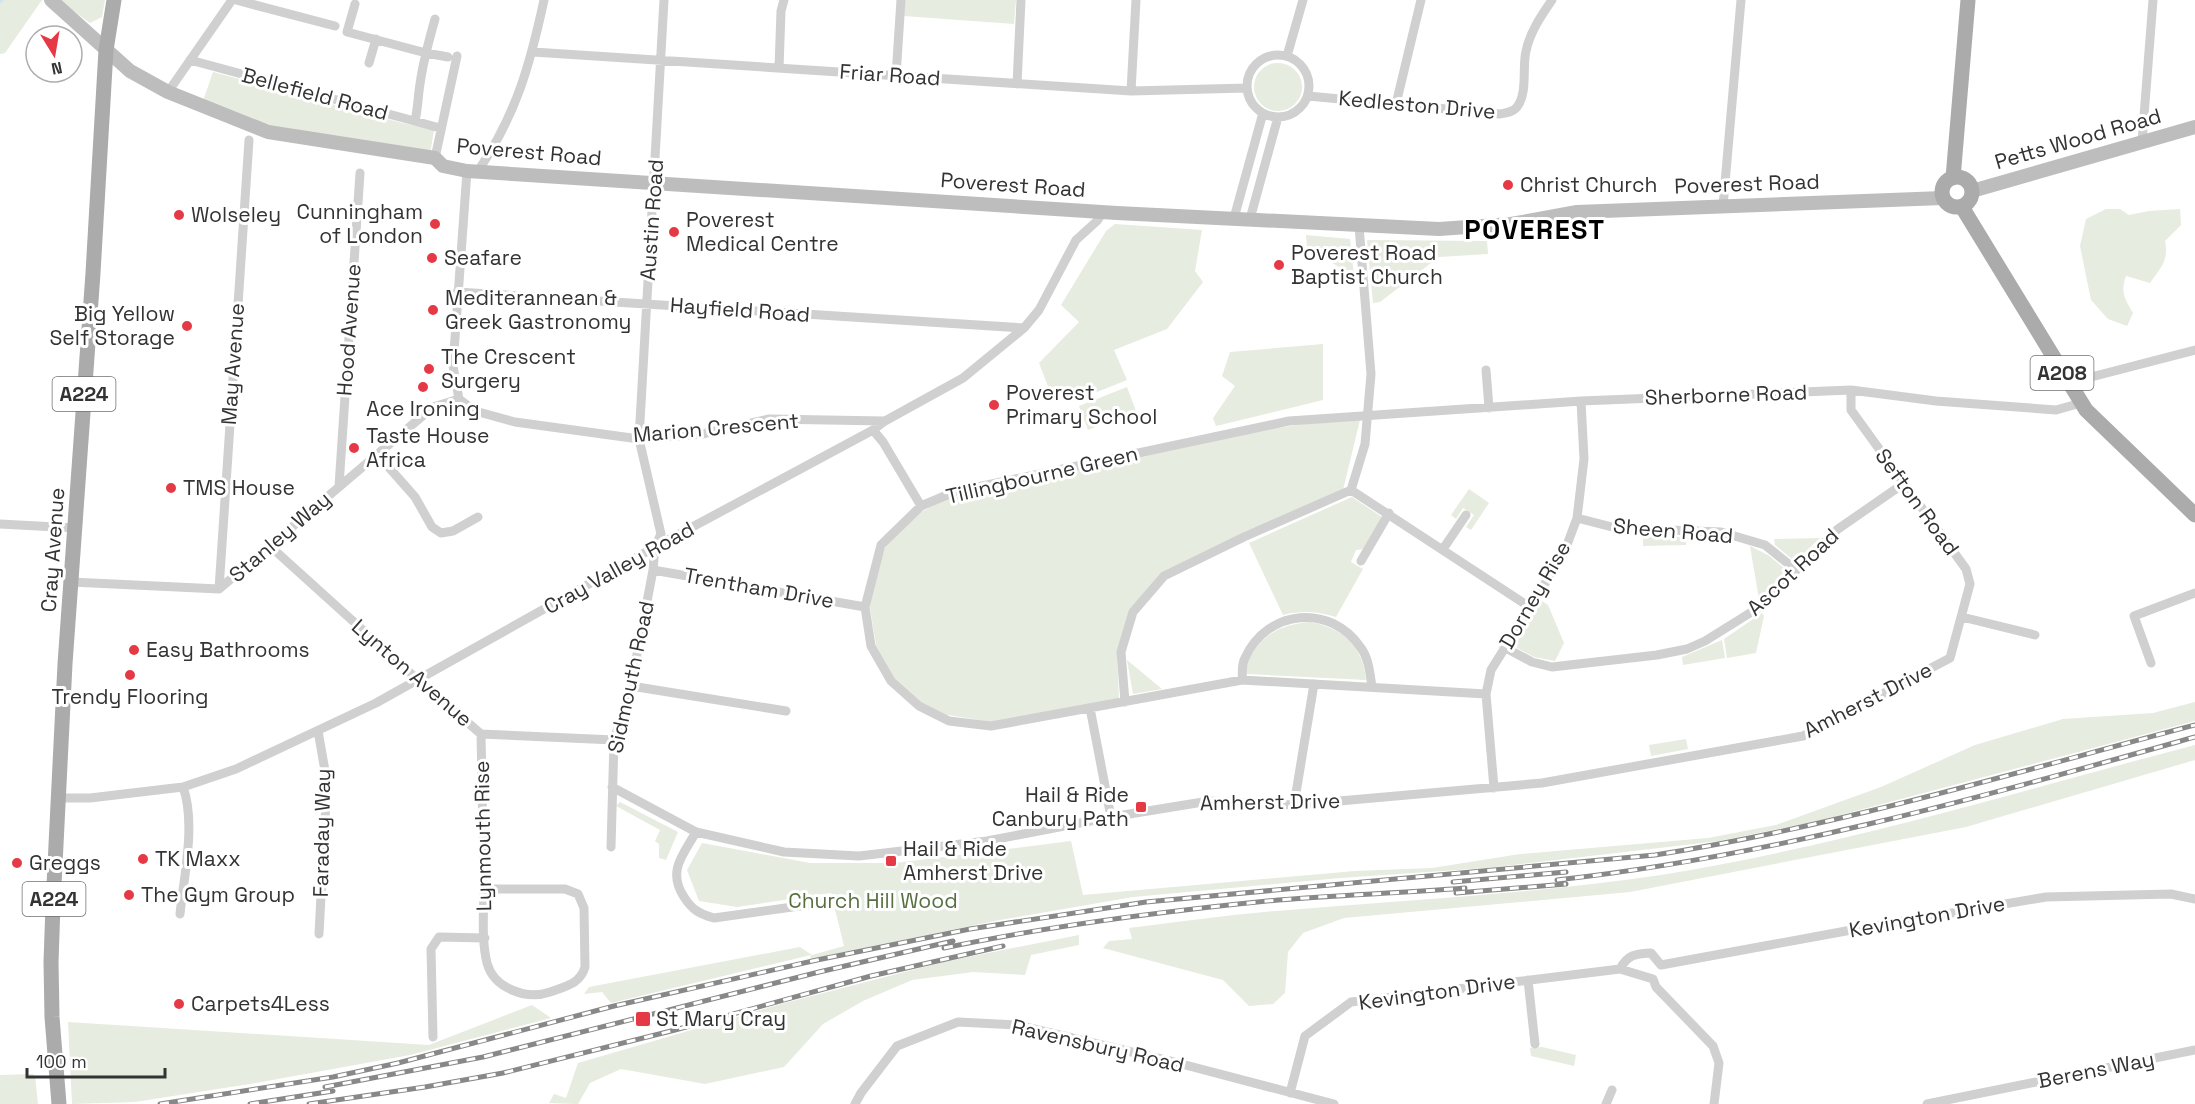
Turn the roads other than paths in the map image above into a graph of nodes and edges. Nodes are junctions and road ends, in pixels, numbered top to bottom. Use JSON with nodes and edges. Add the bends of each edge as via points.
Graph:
{"nodes":[{"id":1,"x":51,"y":0,"type":"edge"},
{"id":2,"x":114,"y":0,"type":"edge"},
{"id":3,"x":234,"y":0,"type":"edge"},
{"id":4,"x":544,"y":0,"type":"edge"},
{"id":5,"x":664,"y":0,"type":"edge"},
{"id":6,"x":784,"y":0,"type":"edge"},
{"id":7,"x":901,"y":0,"type":"edge"},
{"id":8,"x":1022,"y":0,"type":"edge"},
{"id":9,"x":1136,"y":0,"type":"edge"},
{"id":10,"x":1303,"y":0,"type":"edge"},
{"id":11,"x":1421,"y":0,"type":"edge"},
{"id":12,"x":1552,"y":0,"type":"edge"},
{"id":13,"x":1741,"y":0,"type":"edge"},
{"id":14,"x":1968,"y":0,"type":"edge"},
{"id":15,"x":2152,"y":0,"type":"edge"},
{"id":16,"x":355,"y":3,"type":"dead end"},
{"id":17,"x":435,"y":19,"type":"dead end"},
{"id":18,"x":335,"y":27,"type":"dead end"},
{"id":19,"x":376,"y":39,"type":"junction"},
{"id":20,"x":106,"y":50,"type":"junction"},
{"id":21,"x":533,"y":52,"type":"junction"},
{"id":22,"x":426,"y":53,"type":"junction"},
{"id":23,"x":1287,"y":56,"type":"junction"},
{"id":24,"x":190,"y":60,"type":"junction"},
{"id":25,"x":661,"y":61,"type":"junction"},
{"id":26,"x":369,"y":63,"type":"dead end"},
{"id":27,"x":779,"y":68,"type":"junction"},
{"id":28,"x":896,"y":75,"type":"junction"},
{"id":29,"x":1017,"y":84,"type":"junction"},
{"id":30,"x":1247,"y":88,"type":"junction"},
{"id":31,"x":1131,"y":91,"type":"junction"},
{"id":32,"x":168,"y":92,"type":"junction"},
{"id":33,"x":1308,"y":96,"type":"junction"},
{"id":34,"x":1396,"y":104,"type":"junction"},
{"id":35,"x":1263,"y":113,"type":"junction"},
{"id":36,"x":1278,"y":117,"type":"junction"},
{"id":37,"x":415,"y":121,"type":"junction"},
{"id":38,"x":2195,"y":127,"type":"edge"},
{"id":39,"x":440,"y":128,"type":"junction"},
{"id":40,"x":249,"y":140,"type":"dead end"},
{"id":41,"x":2142,"y":142,"type":"junction"},
{"id":42,"x":435,"y":158,"type":"junction"},
{"id":43,"x":472,"y":171,"type":"junction"},
{"id":44,"x":360,"y":173,"type":"dead end"},
{"id":45,"x":1953,"y":177,"type":"junction"},
{"id":46,"x":655,"y":183,"type":"junction"},
{"id":47,"x":1972,"y":190,"type":"junction"},
{"id":48,"x":1943,"y":198,"type":"junction"},
{"id":49,"x":1724,"y":206,"type":"junction"},
{"id":50,"x":1962,"y":207,"type":"junction"},
{"id":51,"x":1103,"y":212,"type":"junction"},
{"id":52,"x":1234,"y":218,"type":"junction"},
{"id":53,"x":1250,"y":219,"type":"junction"},
{"id":54,"x":1359,"y":226,"type":"junction"},
{"id":55,"x":457,"y":292,"type":"junction"},
{"id":56,"x":646,"y":304,"type":"junction"},
{"id":57,"x":1024,"y":328,"type":"junction"},
{"id":58,"x":2195,"y":350,"type":"edge"},
{"id":59,"x":1486,"y":370,"type":"dead end"},
{"id":60,"x":2068,"y":383,"type":"junction"},
{"id":61,"x":1851,"y":390,"type":"junction"},
{"id":62,"x":459,"y":399,"type":"junction"},
{"id":63,"x":1581,"y":401,"type":"junction"},
{"id":64,"x":2081,"y":403,"type":"junction"},
{"id":65,"x":1489,"y":408,"type":"junction"},
{"id":66,"x":1369,"y":415,"type":"junction"},
{"id":67,"x":885,"y":422,"type":"junction"},
{"id":68,"x":873,"y":430,"type":"junction"},
{"id":69,"x":639,"y":439,"type":"junction"},
{"id":70,"x":378,"y":455,"type":"junction"},
{"id":71,"x":1904,"y":484,"type":"junction"},
{"id":72,"x":339,"y":486,"type":"junction"},
{"id":73,"x":1351,"y":490,"type":"junction"},
{"id":74,"x":921,"y":506,"type":"junction"},
{"id":75,"x":1389,"y":513,"type":"junction"},
{"id":76,"x":1466,"y":514,"type":"dead end"},
{"id":77,"x":2195,"y":514,"type":"edge"},
{"id":78,"x":478,"y":517,"type":"dead end"},
{"id":79,"x":1577,"y":518,"type":"junction"},
{"id":80,"x":0,"y":524,"type":"edge"},
{"id":81,"x":75,"y":528,"type":"junction"},
{"id":82,"x":271,"y":547,"type":"junction"},
{"id":83,"x":655,"y":547,"type":"junction"},
{"id":84,"x":1443,"y":549,"type":"junction"},
{"id":85,"x":1361,"y":561,"type":"dead end"},
{"id":86,"x":653,"y":570,"type":"junction"},
{"id":87,"x":1796,"y":570,"type":"junction"},
{"id":88,"x":71,"y":582,"type":"junction"},
{"id":89,"x":219,"y":589,"type":"junction"},
{"id":90,"x":2195,"y":593,"type":"edge"},
{"id":91,"x":865,"y":607,"type":"junction"},
{"id":92,"x":1531,"y":608,"type":"junction"},
{"id":93,"x":1962,"y":617,"type":"junction"},
{"id":94,"x":2035,"y":635,"type":"dead end"},
{"id":95,"x":1504,"y":647,"type":"junction"},
{"id":96,"x":2151,"y":663,"type":"dead end"},
{"id":97,"x":417,"y":679,"type":"junction"},
{"id":98,"x":1242,"y":680,"type":"junction"},
{"id":99,"x":1314,"y":684,"type":"junction"},
{"id":100,"x":631,"y":686,"type":"junction"},
{"id":101,"x":1372,"y":687,"type":"junction"},
{"id":102,"x":1486,"y":694,"type":"junction"},
{"id":103,"x":1125,"y":702,"type":"junction"},
{"id":104,"x":1090,"y":708,"type":"junction"},
{"id":105,"x":786,"y":711,"type":"dead end"},
{"id":106,"x":318,"y":731,"type":"junction"},
{"id":107,"x":481,"y":734,"type":"junction"},
{"id":108,"x":614,"y":741,"type":"junction"},
{"id":109,"x":183,"y":787,"type":"junction"},
{"id":110,"x":612,"y":787,"type":"junction"},
{"id":111,"x":1494,"y":788,"type":"junction"},
{"id":112,"x":59,"y":798,"type":"junction"},
{"id":113,"x":1294,"y":805,"type":"junction"},
{"id":114,"x":1111,"y":817,"type":"junction"},
{"id":115,"x":696,"y":832,"type":"junction"},
{"id":116,"x":611,"y":847,"type":"dead end"},
{"id":117,"x":484,"y":889,"type":"junction"},
{"id":118,"x":2195,"y":899,"type":"edge"},
{"id":119,"x":821,"y":903,"type":"dead end"},
{"id":120,"x":180,"y":914,"type":"dead end"},
{"id":121,"x":319,"y":934,"type":"dead end"},
{"id":122,"x":485,"y":938,"type":"junction"},
{"id":123,"x":1661,"y":965,"type":"junction"},
{"id":124,"x":1620,"y":969,"type":"junction"},
{"id":125,"x":1653,"y":979,"type":"junction"},
{"id":126,"x":1528,"y":980,"type":"junction"},
{"id":127,"x":433,"y":1037,"type":"dead end"},
{"id":128,"x":1535,"y":1044,"type":"dead end"},
{"id":129,"x":2195,"y":1050,"type":"edge"},
{"id":130,"x":1612,"y":1090,"type":"dead end"},
{"id":131,"x":1290,"y":1093,"type":"junction"},
{"id":132,"x":59,"y":1104,"type":"edge"},
{"id":133,"x":855,"y":1104,"type":"edge"},
{"id":134,"x":1334,"y":1104,"type":"edge"},
{"id":135,"x":1606,"y":1104,"type":"edge"},
{"id":136,"x":1714,"y":1104,"type":"edge"},
{"id":137,"x":1927,"y":1104,"type":"edge"}],
"edges":[{"from":1,"to":20,"type":"street","name":"Poverest Road"},
{"from":2,"to":20,"type":"main road","name":"Cray Avenue","number":"A224"},
{"from":3,"to":18,"type":"street"},
{"from":3,"to":24,"type":"street"},
{"from":4,"to":21,"type":"street"},
{"from":5,"to":25,"type":"street","name":"Austin Road"},
{"from":6,"to":27,"type":"street"},
{"from":7,"to":28,"type":"street"},
{"from":8,"to":29,"type":"street"},
{"from":9,"to":31,"type":"street"},
{"from":10,"to":23,"type":"street"},
{"from":11,"to":34,"type":"street"},
{"from":12,"to":34,"type":"street","name":"Kedleston Drive","via":[[1533,28],[1525,52],[1522,96],[1517,108],[1500,114]]},
{"from":13,"to":49,"type":"street"},
{"from":14,"to":45,"type":"main road"},
{"from":15,"to":41,"type":"street"},
{"from":16,"to":19,"type":"street","via":[[347,32]]},
{"from":17,"to":22,"type":"street"},
{"from":19,"to":22,"type":"street"},
{"from":19,"to":26,"type":"street"},
{"from":20,"to":32,"type":"street","name":"Poverest Road","via":[[130,71]]},
{"from":20,"to":81,"type":"main road","name":"Cray Avenue","number":"A224"},
{"from":21,"to":25,"type":"street","name":"Friar Road"},
{"from":21,"to":43,"type":"street","via":[[516,105]]},
{"from":22,"to":37,"type":"street"},
{"from":22,"to":39,"type":"street","via":[[452,56]]},
{"from":23,"to":30,"type":"street","via":[[1258,61]]},
{"from":23,"to":33,"type":"street","via":[[1303,67],[1308,76]]},
{"from":24,"to":32,"type":"street"},
{"from":24,"to":37,"type":"street","name":"Bellefield Road"},
{"from":25,"to":27,"type":"street","name":"Friar Road"},
{"from":25,"to":46,"type":"street","name":"Austin Road"},
{"from":27,"to":28,"type":"street","name":"Friar Road"},
{"from":28,"to":29,"type":"street","name":"Friar Road"},
{"from":29,"to":31,"type":"street","name":"Friar Road"},
{"from":30,"to":31,"type":"street","name":"Friar Road"},
{"from":30,"to":35,"type":"street","via":[[1254,107]]},
{"from":32,"to":42,"type":"street","name":"Poverest Road","via":[[268,132]]},
{"from":33,"to":34,"type":"street","name":"Kedleston Drive"},
{"from":33,"to":36,"type":"street","via":[[1297,111]]},
{"from":35,"to":36,"type":"street"},
{"from":35,"to":52,"type":"street"},
{"from":36,"to":53,"type":"street"},
{"from":37,"to":39,"type":"street","name":"Bellefield Road"},
{"from":38,"to":41,"type":"street","name":"Petts Wood Road"},
{"from":39,"to":42,"type":"street"},
{"from":40,"to":89,"type":"street","name":"May Avenue"},
{"from":41,"to":47,"type":"street","name":"Petts Wood Road"},
{"from":42,"to":43,"type":"street","name":"Poverest Road","via":[[443,166]]},
{"from":43,"to":46,"type":"street","name":"Poverest Road"},
{"from":43,"to":55,"type":"street"},
{"from":44,"to":72,"type":"street","name":"Hood Avenue"},
{"from":45,"to":47,"type":"main road","via":[[1964,178]]},
{"from":45,"to":48,"type":"main road","via":[[1943,187]]},
{"from":46,"to":51,"type":"street","name":"Poverest Road"},
{"from":46,"to":56,"type":"street","name":"Austin Road"},
{"from":47,"to":50,"type":"main road","via":[[1970,201]]},
{"from":48,"to":49,"type":"street","name":"Poverest Road"},
{"from":48,"to":50,"type":"main road","via":[[1951,206]]},
{"from":49,"to":54,"type":"street","name":"Poverest Road","via":[[1577,212],[1510,224],[1439,229]]},
{"from":50,"to":60,"type":"main road","number":"A208"},
{"from":51,"to":52,"type":"street","name":"Poverest Road"},
{"from":51,"to":57,"type":"street","name":"Cray Valley Road","via":[[1076,240],[1039,310]]},
{"from":52,"to":53,"type":"street","name":"Poverest Road"},
{"from":53,"to":54,"type":"street","name":"Poverest Road"},
{"from":54,"to":66,"type":"street","via":[[1371,374]]},
{"from":55,"to":56,"type":"street","name":"Hayfield Road"},
{"from":55,"to":62,"type":"street","via":[[453,366]]},
{"from":56,"to":57,"type":"street","name":"Hayfield Road"},
{"from":56,"to":69,"type":"street","name":"Austin Road"},
{"from":57,"to":67,"type":"street","name":"Cray Valley Road","via":[[963,378]]},
{"from":58,"to":60,"type":"street"},
{"from":59,"to":65,"type":"street"},
{"from":60,"to":64,"type":"main road","number":"A208"},
{"from":61,"to":63,"type":"street","name":"Sherborne Road"},
{"from":61,"to":64,"type":"street","name":"Sherborne Road","via":[[2056,410]]},
{"from":61,"to":71,"type":"street","name":"Sefton Road","via":[[1851,410]]},
{"from":62,"to":69,"type":"street","name":"Marion Crescent","via":[[475,411],[515,422]]},
{"from":62,"to":70,"type":"street","name":"Stanley Way","via":[[434,407]]},
{"from":63,"to":65,"type":"street","name":"Sherborne Road"},
{"from":63,"to":79,"type":"street","name":"Dorney Rise","via":[[1584,459]]},
{"from":64,"to":77,"type":"main road","number":"A208"},
{"from":65,"to":66,"type":"street","name":"Sherborne Road"},
{"from":66,"to":73,"type":"street"},
{"from":66,"to":74,"type":"street","name":"Tillingbourne Green","via":[[1288,421],[1225,433],[954,492]]},
{"from":67,"to":68,"type":"street","name":"Cray Valley Road"},
{"from":67,"to":69,"type":"street","name":"Marion Crescent","via":[[769,419],[702,434]]},
{"from":68,"to":74,"type":"street"},
{"from":68,"to":83,"type":"street","name":"Cray Valley Road"},
{"from":69,"to":83,"type":"street","name":"Sidmouth Road","via":[[661,534]]},
{"from":70,"to":72,"type":"street","name":"Stanley Way"},
{"from":70,"to":78,"type":"street","via":[[441,533]]},
{"from":71,"to":87,"type":"street","name":"Ascot Road","via":[[1838,529]]},
{"from":71,"to":93,"type":"street","name":"Sefton Road","via":[[1966,569],[1970,584]]},
{"from":72,"to":82,"type":"street","name":"Stanley Way"},
{"from":73,"to":75,"type":"street"},
{"from":73,"to":103,"type":"street","via":[[1164,576],[1133,612],[1121,652]]},
{"from":74,"to":91,"type":"street","name":"Tillingbourne Green","via":[[881,545]]},
{"from":75,"to":84,"type":"street"},
{"from":75,"to":85,"type":"street"},
{"from":76,"to":84,"type":"street"},
{"from":79,"to":87,"type":"street","name":"Sheen Road","via":[[1616,528],[1721,532],[1765,545]]},
{"from":79,"to":92,"type":"street","name":"Dorney Rise","via":[[1564,553]]},
{"from":80,"to":81,"type":"street"},
{"from":81,"to":88,"type":"main road","name":"Cray Avenue","number":"A224"},
{"from":82,"to":89,"type":"street","name":"Stanley Way"},
{"from":82,"to":97,"type":"street","name":"Lynton Avenue"},
{"from":83,"to":86,"type":"street","name":"Sidmouth Road"},
{"from":83,"to":97,"type":"street","name":"Cray Valley Road"},
{"from":84,"to":92,"type":"street"},
{"from":86,"to":91,"type":"street","name":"Trentham Drive"},
{"from":86,"to":100,"type":"street","name":"Sidmouth Road"},
{"from":87,"to":95,"type":"street","name":"Ascot Road","via":[[1758,608],[1687,649],[1552,667],[1532,662]]},
{"from":88,"to":89,"type":"street","name":"Stanley Way"},
{"from":88,"to":112,"type":"main road","name":"Cray Avenue","number":"A224"},
{"from":90,"to":96,"type":"street","via":[[2134,616]]},
{"from":91,"to":104,"type":"street","name":"Tillingbourne Green","via":[[872,646],[891,681],[919,706],[949,721],[991,726]]},
{"from":92,"to":95,"type":"street","name":"Dorney Rise"},
{"from":93,"to":94,"type":"street"},
{"from":93,"to":111,"type":"street","name":"Amherst Drive","via":[[1950,658],[1803,736],[1542,783]]},
{"from":95,"to":102,"type":"street","name":"Dorney Rise","via":[[1491,670]]},
{"from":97,"to":106,"type":"street","name":"Cray Valley Road"},
{"from":97,"to":107,"type":"street","name":"Lynton Avenue"},
{"from":98,"to":99,"type":"street","name":"Tillingbourne Green"},
{"from":98,"to":101,"type":"street","via":[[1244,659],[1259,636],[1284,620],[1310,617],[1335,624],[1350,634],[1362,649]]},
{"from":98,"to":103,"type":"street","name":"Tillingbourne Green"},
{"from":99,"to":101,"type":"street","name":"Tillingbourne Green"},
{"from":99,"to":113,"type":"street"},
{"from":100,"to":105,"type":"street"},
{"from":100,"to":108,"type":"street","name":"Sidmouth Road"},
{"from":101,"to":102,"type":"street","name":"Tillingbourne Green"},
{"from":102,"to":111,"type":"street","name":"Dorney Rise"},
{"from":103,"to":104,"type":"street","name":"Tillingbourne Green"},
{"from":104,"to":114,"type":"street"},
{"from":106,"to":109,"type":"street","name":"Cray Valley Road","via":[[236,769]]},
{"from":106,"to":121,"type":"street","name":"Faraday Way","via":[[327,782]]},
{"from":107,"to":108,"type":"street","name":"Lynton Avenue"},
{"from":107,"to":117,"type":"street","name":"Lynmouth Rise"},
{"from":108,"to":110,"type":"street","name":"Sidmouth Road"},
{"from":109,"to":112,"type":"street","name":"Cray Valley Road"},
{"from":109,"to":120,"type":"street","via":[[188,813]]},
{"from":110,"to":115,"type":"street","name":"Amherst Drive"},
{"from":110,"to":116,"type":"street","name":"Sidmouth Road"},
{"from":111,"to":113,"type":"street","name":"Amherst Drive"},
{"from":112,"to":132,"type":"main road","name":"Cray Avenue","number":"A224","via":[[51,966]]},
{"from":113,"to":114,"type":"street","name":"Amherst Drive","via":[[1209,801]]},
{"from":114,"to":115,"type":"street","name":"Amherst Drive","via":[[987,841],[859,856],[784,852]]},
{"from":115,"to":119,"type":"street","via":[[675,874],[678,888],[698,913],[714,918]]},
{"from":117,"to":122,"type":"street","name":"Lynmouth Rise"},
{"from":117,"to":122,"type":"street","via":[[565,889],[578,894],[584,908],[582,976],[544,994],[528,996],[514,991],[498,980],[487,965]]},
{"from":118,"to":123,"type":"street","name":"Kevington Drive","via":[[2171,894],[2046,897]]},
{"from":122,"to":127,"type":"street","via":[[439,937],[431,950]]},
{"from":123,"to":124,"type":"street","name":"Kevington Drive","via":[[1651,953],[1631,955]]},
{"from":123,"to":125,"type":"street"},
{"from":124,"to":125,"type":"street"},
{"from":124,"to":126,"type":"street","name":"Kevington Drive"},
{"from":125,"to":136,"type":"street","via":[[1656,987],[1713,1046],[1719,1063]]},
{"from":126,"to":128,"type":"street"},
{"from":126,"to":131,"type":"street","name":"Kevington Drive","via":[[1351,1002],[1305,1036]]},
{"from":129,"to":137,"type":"street","name":"Berens Way"},
{"from":130,"to":135,"type":"street"},
{"from":131,"to":133,"type":"street","name":"Ravensbury Road","via":[[1017,1025],[958,1022],[897,1046]]},
{"from":131,"to":134,"type":"street","name":"Ravensbury Road"}]}
